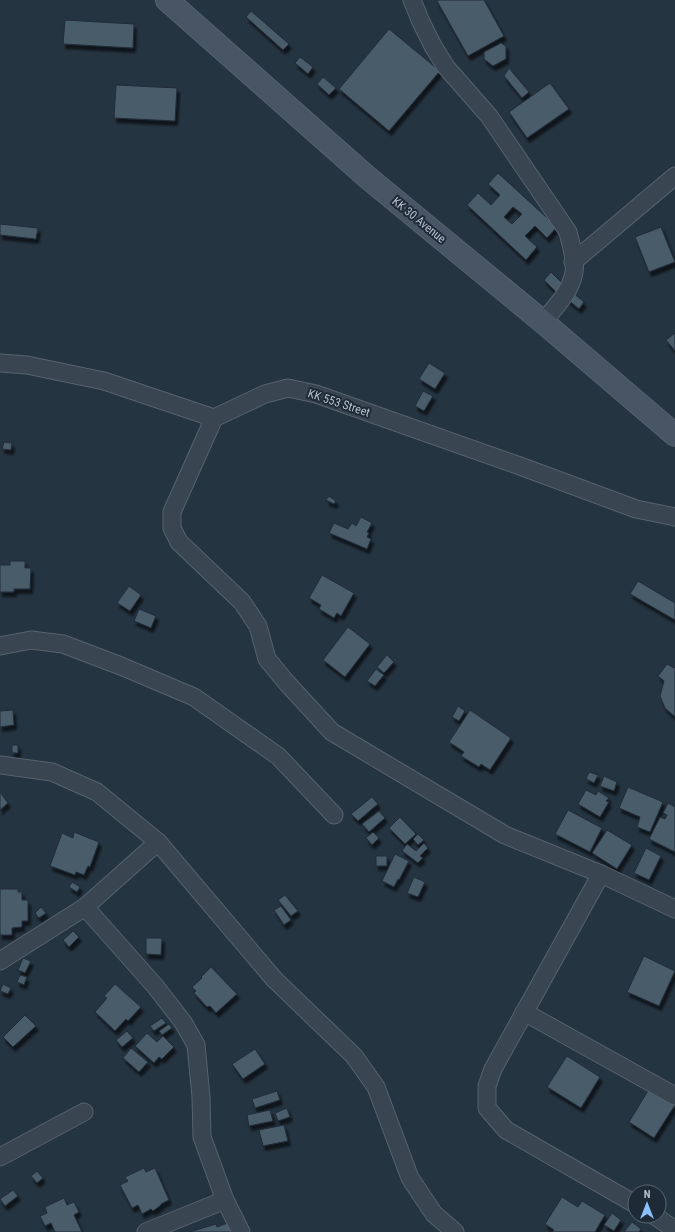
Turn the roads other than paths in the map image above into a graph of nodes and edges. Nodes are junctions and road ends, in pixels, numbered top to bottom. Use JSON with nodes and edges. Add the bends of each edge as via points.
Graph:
{"nodes":[{"id":1,"x":167,"y":0,"type":"edge"},
{"id":2,"x":412,"y":0,"type":"edge"},
{"id":3,"x":675,"y":176,"type":"edge"},
{"id":4,"x":573,"y":262,"type":"junction"},
{"id":5,"x":543,"y":322,"type":"junction"},
{"id":6,"x":0,"y":363,"type":"edge"},
{"id":7,"x":214,"y":418,"type":"junction"},
{"id":8,"x":675,"y":435,"type":"edge"},
{"id":9,"x":675,"y":516,"type":"edge"},
{"id":10,"x":0,"y":646,"type":"edge"},
{"id":11,"x":0,"y":765,"type":"edge"},
{"id":12,"x":334,"y":815,"type":"dead end"},
{"id":13,"x":158,"y":842,"type":"junction"},
{"id":14,"x":601,"y":874,"type":"junction"},
{"id":15,"x":85,"y":907,"type":"junction"},
{"id":16,"x":675,"y":909,"type":"edge"},
{"id":17,"x":0,"y":961,"type":"edge"},
{"id":18,"x":524,"y":1012,"type":"junction"},
{"id":19,"x":675,"y":1096,"type":"edge"},
{"id":20,"x":84,"y":1112,"type":"dead end"},
{"id":21,"x":0,"y":1157,"type":"edge"},
{"id":22,"x":627,"y":1199,"type":"edge"},
{"id":23,"x":225,"y":1200,"type":"junction"},
{"id":24,"x":666,"y":1224,"type":"edge"},
{"id":25,"x":156,"y":1230,"type":"edge"},
{"id":26,"x":675,"y":1230,"type":"edge"},
{"id":27,"x":241,"y":1232,"type":"edge"},
{"id":28,"x":455,"y":1232,"type":"edge"}],
"edges":[{"from":1,"to":5,"type":"main road","name":"KK 30 Avenue","via":[[366,177]]},
{"from":2,"to":4,"type":"street","via":[[433,46],[446,67],[489,116],[568,232]]},
{"from":3,"to":4,"type":"street"},
{"from":4,"to":5,"type":"street","via":[[574,272],[568,290]]},
{"from":5,"to":8,"type":"main road","name":"KK 30 Avenue"},
{"from":6,"to":7,"type":"street","via":[[27,365],[104,381]]},
{"from":7,"to":9,"type":"street","name":"KK 553 Street","via":[[265,394],[288,388],[316,394],[636,508]]},
{"from":7,"to":14,"type":"street","via":[[172,512],[172,528],[179,542],[242,602],[258,626],[267,659],[286,682],[332,732],[505,835]]},
{"from":10,"to":12,"type":"street","via":[[31,640],[63,644],[194,697],[278,756]]},
{"from":11,"to":13,"type":"street","via":[[52,772],[97,792]]},
{"from":13,"to":15,"type":"street"},
{"from":13,"to":28,"type":"street","via":[[274,979],[354,1056],[376,1087],[410,1178],[434,1214]]},
{"from":14,"to":16,"type":"street"},
{"from":14,"to":18,"type":"street"},
{"from":15,"to":17,"type":"street"},
{"from":15,"to":23,"type":"street","via":[[156,986],[183,1022],[196,1045],[202,1137]]},
{"from":18,"to":19,"type":"street"},
{"from":18,"to":22,"type":"street","via":[[493,1069],[487,1086],[487,1108],[506,1130]]},
{"from":20,"to":21,"type":"street"},
{"from":23,"to":25,"type":"street"},
{"from":23,"to":27,"type":"street"},
{"from":24,"to":26,"type":"street"}]}
